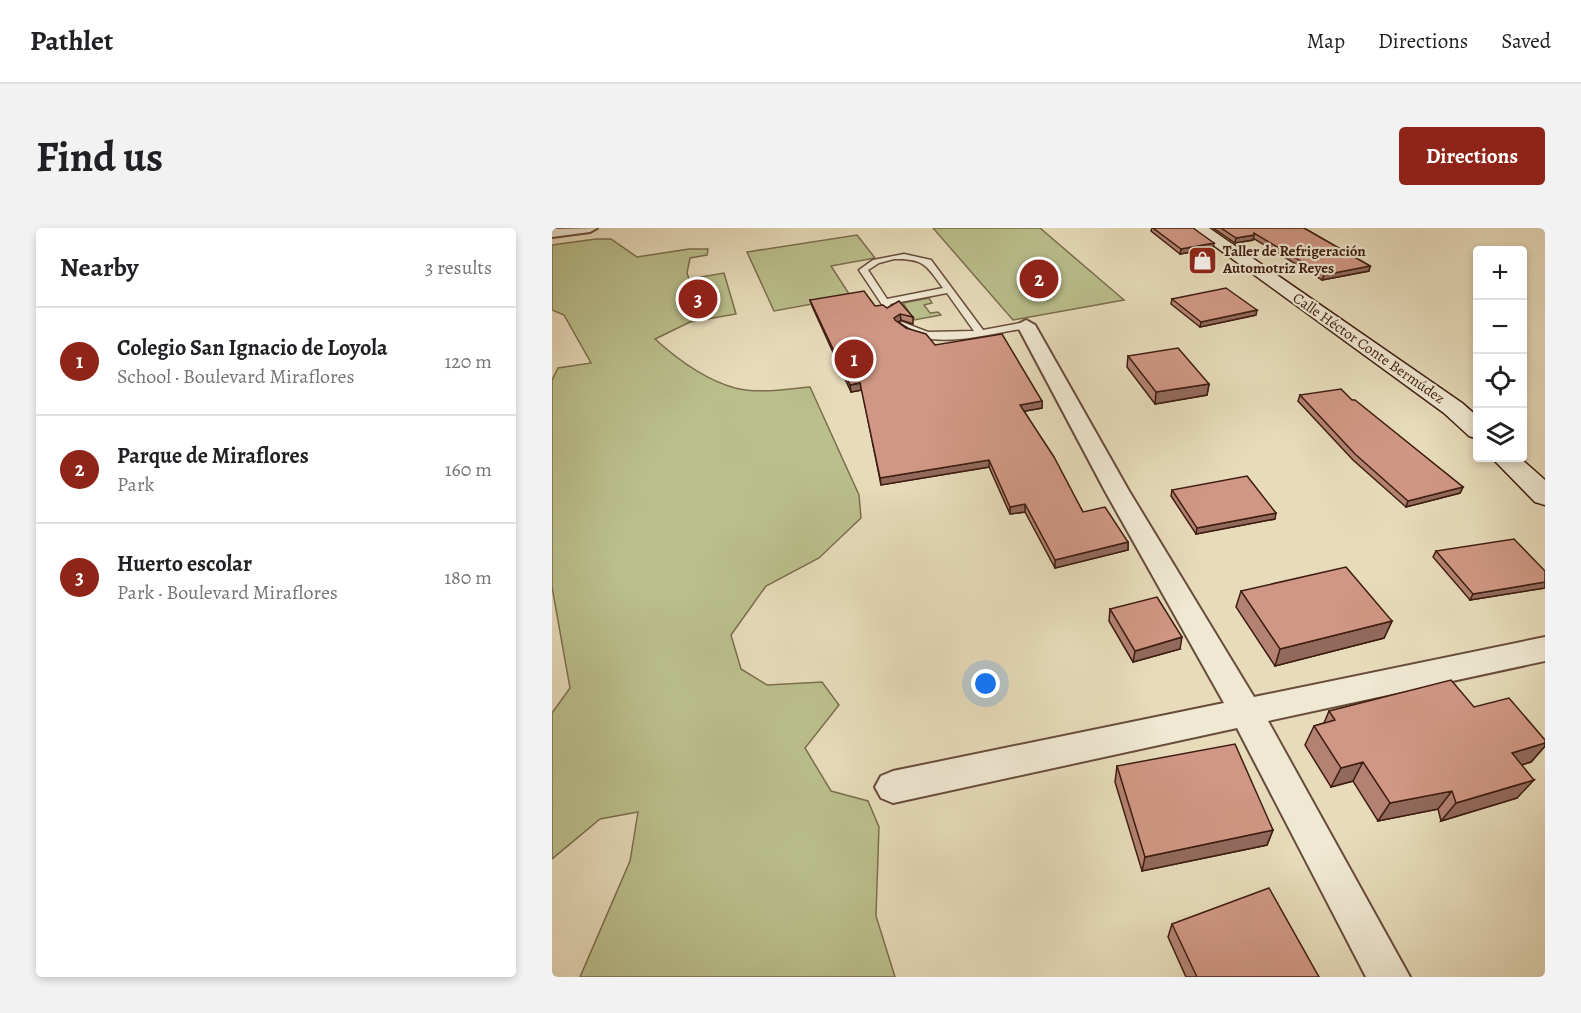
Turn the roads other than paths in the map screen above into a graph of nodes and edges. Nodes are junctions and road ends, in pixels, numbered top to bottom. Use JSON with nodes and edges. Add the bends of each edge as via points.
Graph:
{"nodes":[{"id":1,"x":590,"y":228,"type":"edge"},
{"id":2,"x":1198,"y":228,"type":"edge"},
{"id":3,"x":552,"y":233,"type":"edge"},
{"id":4,"x":949,"y":290,"type":"junction"},
{"id":5,"x":902,"y":325,"type":"edge"},
{"id":6,"x":1026,"y":325,"type":"joint"},
{"id":7,"x":981,"y":333,"type":"junction"},
{"id":8,"x":1473,"y":426,"type":"edge"},
{"id":9,"x":1509,"y":462,"type":"edge"},
{"id":10,"x":1545,"y":496,"type":"edge"},
{"id":11,"x":1545,"y":649,"type":"edge"},
{"id":12,"x":1245,"y":711,"type":"junction"},
{"id":13,"x":893,"y":787,"type":"dead end"},
{"id":14,"x":1389,"y":977,"type":"edge"}],
"edges":[{"from":1,"to":3,"type":"street"},
{"from":2,"to":8,"type":"street","name":"Calle Héctor Conte Bermúdez","via":[[1453,408]]},
{"from":4,"to":4,"type":"lane","via":[[887,306],[863,270],[883,260],[926,260]]},
{"from":4,"to":7,"type":"lane"},
{"from":5,"to":7,"type":"lane","via":[[937,335]]},
{"from":6,"to":7,"type":"lane"},
{"from":6,"to":12,"type":"street"},
{"from":9,"to":10,"type":"street"},
{"from":11,"to":12,"type":"street"},
{"from":12,"to":13,"type":"street"},
{"from":12,"to":14,"type":"street"}]}
